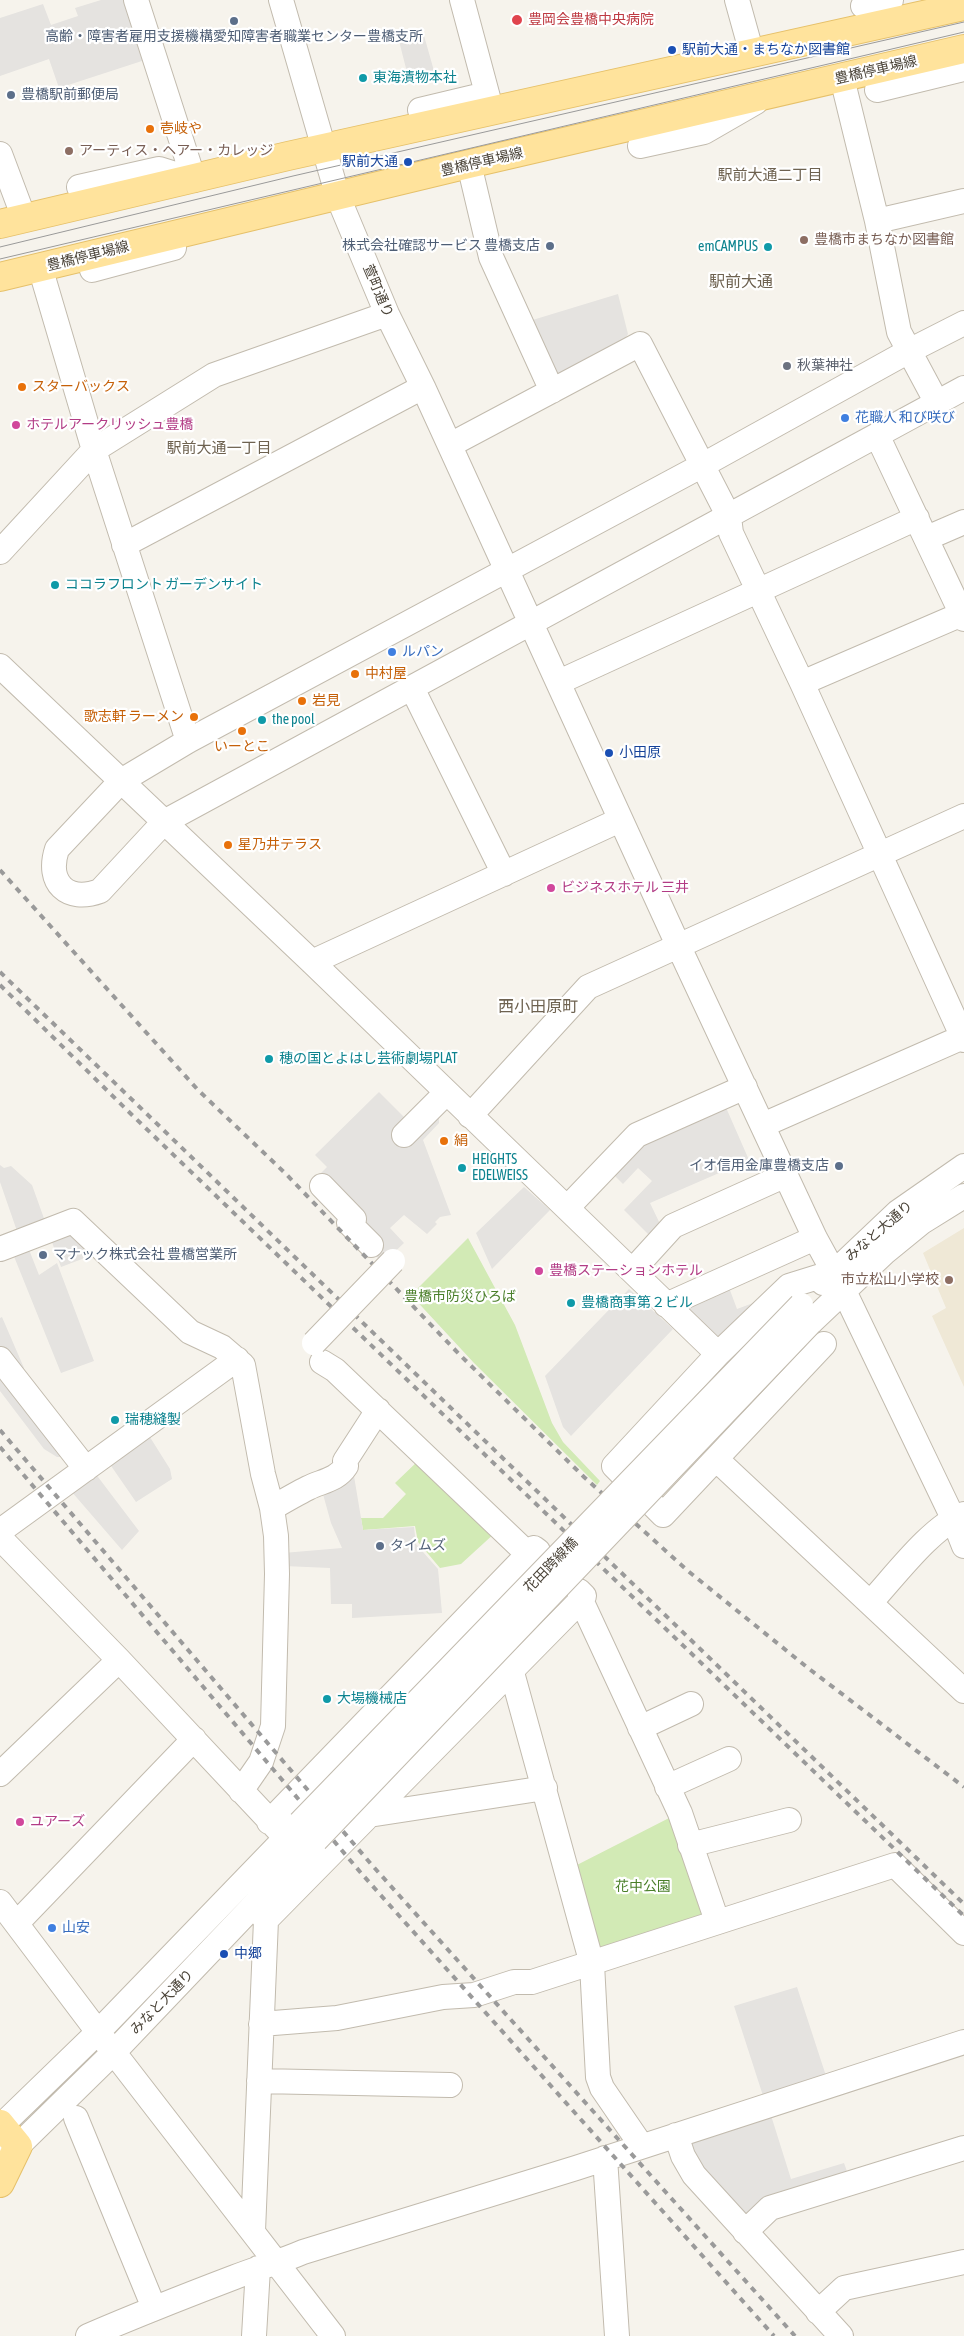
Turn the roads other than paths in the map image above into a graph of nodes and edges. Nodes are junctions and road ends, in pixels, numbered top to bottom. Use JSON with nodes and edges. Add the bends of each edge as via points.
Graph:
{"nodes":[{"id":1,"x":136,"y":0,"type":"edge"},
{"id":2,"x":282,"y":0,"type":"edge"},
{"id":3,"x":462,"y":0,"type":"edge"},
{"id":4,"x":737,"y":0,"type":"edge"},
{"id":5,"x":891,"y":0,"type":"edge"},
{"id":6,"x":863,"y":6,"type":"dead end"},
{"id":7,"x":964,"y":6,"type":"edge"},
{"id":8,"x":964,"y":49,"type":"edge"},
{"id":9,"x":752,"y":54,"type":"junction"},
{"id":10,"x":964,"y":69,"type":"edge"},
{"id":11,"x":842,"y":78,"type":"junction"},
{"id":12,"x":876,"y":90,"type":"dead end"},
{"id":13,"x":766,"y":96,"type":"junction"},
{"id":14,"x":490,"y":103,"type":"junction"},
{"id":15,"x":420,"y":110,"type":"dead end"},
{"id":16,"x":640,"y":146,"type":"dead end"},
{"id":17,"x":323,"y":149,"type":"junction"},
{"id":18,"x":0,"y":154,"type":"edge"},
{"id":19,"x":469,"y":164,"type":"junction"},
{"id":20,"x":194,"y":180,"type":"junction"},
{"id":21,"x":79,"y":187,"type":"dead end"},
{"id":22,"x":338,"y":197,"type":"junction"},
{"id":23,"x":964,"y":201,"type":"edge"},
{"id":24,"x":12,"y":221,"type":"edge"},
{"id":25,"x":877,"y":221,"type":"junction"},
{"id":26,"x":209,"y":226,"type":"junction"},
{"id":27,"x":40,"y":267,"type":"junction"},
{"id":28,"x":92,"y":270,"type":"dead end"},
{"id":29,"x":0,"y":277,"type":"edge"},
{"id":30,"x":387,"y":314,"type":"junction"},
{"id":31,"x":964,"y":324,"type":"edge"},
{"id":32,"x":909,"y":351,"type":"junction"},
{"id":33,"x":423,"y":387,"type":"junction"},
{"id":34,"x":964,"y":388,"type":"edge"},
{"id":35,"x":552,"y":391,"type":"junction"},
{"id":36,"x":937,"y":403,"type":"junction"},
{"id":37,"x":877,"y":435,"type":"junction"},
{"id":38,"x":450,"y":445,"type":"junction"},
{"id":39,"x":94,"y":450,"type":"junction"},
{"id":40,"x":702,"y":465,"type":"junction"},
{"id":41,"x":729,"y":517,"type":"junction"},
{"id":42,"x":964,"y":522,"type":"edge"},
{"id":43,"x":922,"y":528,"type":"junction"},
{"id":44,"x":124,"y":545,"type":"junction"},
{"id":45,"x":0,"y":552,"type":"edge"},
{"id":46,"x":506,"y":569,"type":"junction"},
{"id":47,"x":758,"y":591,"type":"junction"},
{"id":48,"x":963,"y":617,"type":"edge"},
{"id":49,"x":531,"y":622,"type":"junction"},
{"id":50,"x":0,"y":666,"type":"edge"},
{"id":51,"x":559,"y":682,"type":"junction"},
{"id":52,"x":802,"y":683,"type":"junction"},
{"id":53,"x":412,"y":688,"type":"junction"},
{"id":54,"x":188,"y":741,"type":"junction"},
{"id":55,"x":121,"y":781,"type":"junction"},
{"id":56,"x":964,"y":816,"type":"edge"},
{"id":57,"x":620,"y":820,"type":"junction"},
{"id":58,"x":164,"y":822,"type":"junction"},
{"id":59,"x":879,"y":854,"type":"junction"},
{"id":60,"x":504,"y":874,"type":"junction"},
{"id":61,"x":678,"y":945,"type":"junction"},
{"id":62,"x":312,"y":962,"type":"junction"},
{"id":63,"x":963,"y":1038,"type":"edge"},
{"id":64,"x":745,"y":1087,"type":"junction"},
{"id":65,"x":446,"y":1093,"type":"junction"},
{"id":66,"x":470,"y":1116,"type":"junction"},
{"id":67,"x":763,"y":1125,"type":"junction"},
{"id":68,"x":404,"y":1135,"type":"dead end"},
{"id":69,"x":964,"y":1166,"type":"edge"},
{"id":70,"x":786,"y":1175,"type":"junction"},
{"id":71,"x":322,"y":1186,"type":"dead end"},
{"id":72,"x":964,"y":1196,"type":"edge"},
{"id":73,"x":567,"y":1208,"type":"junction"},
{"id":74,"x":815,"y":1238,"type":"junction"},
{"id":75,"x":371,"y":1245,"type":"dead end"},
{"id":76,"x":0,"y":1250,"type":"edge"},
{"id":77,"x":393,"y":1261,"type":"dead end"},
{"id":78,"x":632,"y":1271,"type":"junction"},
{"id":79,"x":839,"y":1281,"type":"junction"},
{"id":80,"x":666,"y":1305,"type":"junction"},
{"id":81,"x":806,"y":1314,"type":"joint"},
{"id":82,"x":824,"y":1344,"type":"dead end"},
{"id":83,"x":718,"y":1354,"type":"junction"},
{"id":84,"x":0,"y":1359,"type":"edge"},
{"id":85,"x":237,"y":1359,"type":"junction"},
{"id":86,"x":378,"y":1410,"type":"junction"},
{"id":87,"x":716,"y":1459,"type":"junction"},
{"id":88,"x":86,"y":1469,"type":"junction"},
{"id":89,"x":272,"y":1508,"type":"junction"},
{"id":90,"x":958,"y":1516,"type":"edge"},
{"id":91,"x":0,"y":1530,"type":"edge"},
{"id":92,"x":0,"y":1538,"type":"edge"},
{"id":93,"x":964,"y":1546,"type":"edge"},
{"id":94,"x":870,"y":1603,"type":"junction"},
{"id":95,"x":119,"y":1660,"type":"junction"},
{"id":96,"x":511,"y":1669,"type":"junction"},
{"id":97,"x":964,"y":1691,"type":"edge"},
{"id":98,"x":691,"y":1704,"type":"dead end"},
{"id":99,"x":640,"y":1728,"type":"junction"},
{"id":100,"x":194,"y":1739,"type":"junction"},
{"id":101,"x":729,"y":1759,"type":"dead end"},
{"id":102,"x":0,"y":1774,"type":"edge"},
{"id":103,"x":667,"y":1787,"type":"junction"},
{"id":104,"x":545,"y":1788,"type":"junction"},
{"id":105,"x":241,"y":1791,"type":"junction"},
{"id":106,"x":369,"y":1815,"type":"junction"},
{"id":107,"x":789,"y":1820,"type":"dead end"},
{"id":108,"x":293,"y":1831,"type":"junction"},
{"id":109,"x":690,"y":1844,"type":"junction"},
{"id":110,"x":0,"y":1902,"type":"edge"},
{"id":111,"x":260,"y":1913,"type":"junction"},
{"id":112,"x":717,"y":1922,"type":"junction"},
{"id":113,"x":17,"y":1923,"type":"junction"},
{"id":114,"x":964,"y":1933,"type":"edge"},
{"id":115,"x":592,"y":1964,"type":"junction"},
{"id":116,"x":261,"y":2024,"type":"junction"},
{"id":117,"x":98,"y":2032,"type":"junction"},
{"id":118,"x":964,"y":2042,"type":"edge"},
{"id":119,"x":114,"y":2052,"type":"junction"},
{"id":120,"x":258,"y":2081,"type":"junction"},
{"id":121,"x":450,"y":2085,"type":"dead end"},
{"id":122,"x":76,"y":2118,"type":"dead end"},
{"id":123,"x":676,"y":2135,"type":"junction"},
{"id":124,"x":4,"y":2136,"type":"edge"},
{"id":125,"x":640,"y":2145,"type":"junction"},
{"id":126,"x":964,"y":2148,"type":"edge"},
{"id":127,"x":605,"y":2158,"type":"junction"},
{"id":128,"x":0,"y":2183,"type":"edge"},
{"id":129,"x":253,"y":2232,"type":"junction"},
{"id":130,"x":745,"y":2232,"type":"junction"},
{"id":131,"x":964,"y":2262,"type":"edge"},
{"id":132,"x":267,"y":2266,"type":"junction"},
{"id":133,"x":154,"y":2308,"type":"junction"},
{"id":134,"x":818,"y":2312,"type":"junction"},
{"id":135,"x":88,"y":2336,"type":"edge"},
{"id":136,"x":254,"y":2336,"type":"edge"},
{"id":137,"x":333,"y":2336,"type":"edge"},
{"id":138,"x":617,"y":2336,"type":"edge"},
{"id":139,"x":841,"y":2336,"type":"edge"}],
"edges":[{"from":1,"to":20,"type":"street"},
{"from":2,"to":17,"type":"street","name":"萱町通り"},
{"from":3,"to":14,"type":"street"},
{"from":4,"to":9,"type":"street"},
{"from":5,"to":6,"type":"street"},
{"from":7,"to":9,"type":"main road"},
{"from":8,"to":11,"type":"main road","name":"豊橋停車場線"},
{"from":9,"to":14,"type":"main road"},
{"from":10,"to":12,"type":"street"},
{"from":11,"to":13,"type":"main road","name":"豊橋停車場線"},
{"from":11,"to":25,"type":"street"},
{"from":13,"to":16,"type":"street","via":[[704,132]]},
{"from":13,"to":19,"type":"main road","name":"豊橋停車場線"},
{"from":14,"to":15,"type":"street"},
{"from":14,"to":17,"type":"main road"},
{"from":17,"to":20,"type":"main road"},
{"from":17,"to":22,"type":"street","name":"萱町通り"},
{"from":18,"to":24,"type":"street"},
{"from":19,"to":22,"type":"main road","name":"豊橋停車場線"},
{"from":19,"to":35,"type":"street","via":[[491,257]]},
{"from":20,"to":21,"type":"street","via":[[159,169]]},
{"from":20,"to":24,"type":"main road"},
{"from":22,"to":26,"type":"main road","name":"豊橋停車場線"},
{"from":22,"to":30,"type":"street","name":"萱町通り"},
{"from":23,"to":25,"type":"street"},
{"from":25,"to":32,"type":"street","via":[[899,332]]},
{"from":26,"to":27,"type":"main road","name":"豊橋停車場線"},
{"from":26,"to":28,"type":"street","via":[[183,246]]},
{"from":27,"to":29,"type":"main road","name":"豊橋停車場線"},
{"from":27,"to":39,"type":"street"},
{"from":30,"to":33,"type":"street","name":"萱町通り"},
{"from":30,"to":39,"type":"street","via":[[214,375]]},
{"from":31,"to":32,"type":"street"},
{"from":32,"to":36,"type":"street"},
{"from":32,"to":40,"type":"street"},
{"from":33,"to":38,"type":"street","name":"萱町通り"},
{"from":33,"to":44,"type":"street"},
{"from":34,"to":36,"type":"street"},
{"from":35,"to":38,"type":"street"},
{"from":35,"to":40,"type":"street","via":[[640,344]]},
{"from":36,"to":37,"type":"street"},
{"from":37,"to":41,"type":"street"},
{"from":37,"to":43,"type":"street"},
{"from":38,"to":46,"type":"street","name":"萱町通り"},
{"from":39,"to":44,"type":"street"},
{"from":39,"to":45,"type":"street"},
{"from":40,"to":41,"type":"street"},
{"from":40,"to":46,"type":"street"},
{"from":41,"to":47,"type":"street","via":[[731,533]]},
{"from":41,"to":49,"type":"street"},
{"from":42,"to":43,"type":"street"},
{"from":43,"to":47,"type":"street"},
{"from":43,"to":48,"type":"street"},
{"from":44,"to":54,"type":"street"},
{"from":46,"to":49,"type":"street","name":"萱町通り"},
{"from":46,"to":54,"type":"street"},
{"from":47,"to":51,"type":"street"},
{"from":47,"to":52,"type":"street"},
{"from":48,"to":52,"type":"street"},
{"from":49,"to":51,"type":"street","name":"萱町通り"},
{"from":49,"to":53,"type":"street"},
{"from":50,"to":55,"type":"street"},
{"from":51,"to":57,"type":"street","name":"萱町通り"},
{"from":52,"to":59,"type":"street"},
{"from":53,"to":58,"type":"street"},
{"from":53,"to":60,"type":"street"},
{"from":54,"to":55,"type":"street"},
{"from":55,"to":58,"type":"street"},
{"from":55,"to":58,"type":"street","via":[[57,850],[53,875],[62,886],[74,894],[86,896],[100,891]]},
{"from":56,"to":59,"type":"street"},
{"from":57,"to":60,"type":"street"},
{"from":57,"to":61,"type":"street","name":"萱町通り"},
{"from":58,"to":62,"type":"street"},
{"from":59,"to":61,"type":"street"},
{"from":59,"to":63,"type":"street"},
{"from":60,"to":62,"type":"street"},
{"from":61,"to":64,"type":"street","name":"萱町通り"},
{"from":61,"to":66,"type":"street","via":[[588,987]]},
{"from":62,"to":65,"type":"street"},
{"from":63,"to":67,"type":"street"},
{"from":64,"to":67,"type":"street","name":"萱町通り"},
{"from":64,"to":73,"type":"street","via":[[637,1135]]},
{"from":65,"to":66,"type":"street"},
{"from":65,"to":68,"type":"street"},
{"from":66,"to":73,"type":"street"},
{"from":67,"to":70,"type":"street","name":"萱町通り"},
{"from":69,"to":79,"type":"street","name":"みなと大通り","via":[[898,1212]]},
{"from":70,"to":74,"type":"street","name":"萱町通り"},
{"from":70,"to":78,"type":"street","via":[[673,1226]]},
{"from":71,"to":75,"type":"street","via":[[354,1219],[349,1224]]},
{"from":72,"to":79,"type":"street","name":"みなと大通り"},
{"from":73,"to":78,"type":"street"},
{"from":74,"to":79,"type":"street","name":"萱町通り"},
{"from":74,"to":80,"type":"street"},
{"from":76,"to":85,"type":"street","via":[[73,1221],[190,1332],[222,1347]]},
{"from":77,"to":86,"type":"street","bridge":true,"via":[[318,1353]]},
{"from":78,"to":80,"type":"street"},
{"from":79,"to":81,"type":"street","name":"みなと大通り"},
{"from":79,"to":83,"type":"street","via":[[790,1286]]},
{"from":79,"to":90,"type":"street","name":"萱町通り"},
{"from":80,"to":83,"type":"street"},
{"from":81,"to":108,"type":"street","name":"花田跨線橋","bridge":true},
{"from":82,"to":87,"type":"street"},
{"from":83,"to":87,"type":"street","via":[[614,1466],[664,1514]]},
{"from":84,"to":88,"type":"street"},
{"from":85,"to":88,"type":"street"},
{"from":85,"to":89,"type":"street","via":[[243,1365]]},
{"from":86,"to":89,"type":"street","via":[[345,1461],[343,1471]]},
{"from":86,"to":108,"type":"street","via":[[533,1553]]},
{"from":87,"to":94,"type":"street"},
{"from":88,"to":91,"type":"street"},
{"from":89,"to":105,"type":"street","via":[[277,1574],[273,1726],[261,1762]]},
{"from":90,"to":93,"type":"street","name":"萱町通り"},
{"from":90,"to":94,"type":"street","via":[[932,1535]]},
{"from":92,"to":95,"type":"street"},
{"from":94,"to":97,"type":"street"},
{"from":95,"to":100,"type":"street"},
{"from":95,"to":102,"type":"street"},
{"from":96,"to":99,"type":"street","via":[[580,1596]]},
{"from":96,"to":104,"type":"street"},
{"from":96,"to":106,"type":"street"},
{"from":98,"to":99,"type":"street"},
{"from":99,"to":103,"type":"street"},
{"from":100,"to":105,"type":"street"},
{"from":100,"to":113,"type":"street"},
{"from":101,"to":103,"type":"street"},
{"from":103,"to":109,"type":"street"},
{"from":104,"to":106,"type":"street"},
{"from":104,"to":115,"type":"street"},
{"from":105,"to":108,"type":"street"},
{"from":106,"to":111,"type":"street"},
{"from":107,"to":109,"type":"street"},
{"from":108,"to":111,"type":"street","name":"みなと大通り"},
{"from":108,"to":117,"type":"street","name":"みなと大通り"},
{"from":109,"to":112,"type":"street"},
{"from":110,"to":113,"type":"street"},
{"from":111,"to":116,"type":"street"},
{"from":111,"to":119,"type":"street","name":"みなと大通り"},
{"from":112,"to":114,"type":"street","via":[[895,1865]]},
{"from":112,"to":115,"type":"street"},
{"from":113,"to":117,"type":"street"},
{"from":115,"to":116,"type":"street","via":[[474,1995],[443,1997],[336,2018]]},
{"from":115,"to":125,"type":"street","via":[[598,2078]]},
{"from":116,"to":120,"type":"street"},
{"from":117,"to":119,"type":"street"},
{"from":117,"to":124,"type":"street","name":"みなと大通り"},
{"from":118,"to":123,"type":"street"},
{"from":119,"to":124,"type":"street","name":"みなと大通り"},
{"from":119,"to":129,"type":"street"},
{"from":120,"to":121,"type":"street"},
{"from":120,"to":129,"type":"street"},
{"from":122,"to":133,"type":"street"},
{"from":123,"to":125,"type":"street"},
{"from":123,"to":130,"type":"street","via":[[694,2175]]},
{"from":124,"to":128,"type":"main road"},
{"from":125,"to":127,"type":"street"},
{"from":126,"to":130,"type":"street","via":[[770,2208]]},
{"from":127,"to":132,"type":"street"},
{"from":127,"to":138,"type":"street"},
{"from":129,"to":132,"type":"street"},
{"from":130,"to":134,"type":"street"},
{"from":131,"to":134,"type":"street","via":[[844,2288]]},
{"from":132,"to":133,"type":"street"},
{"from":132,"to":136,"type":"street"},
{"from":132,"to":137,"type":"street"},
{"from":133,"to":135,"type":"street"},
{"from":134,"to":139,"type":"street"}]}
